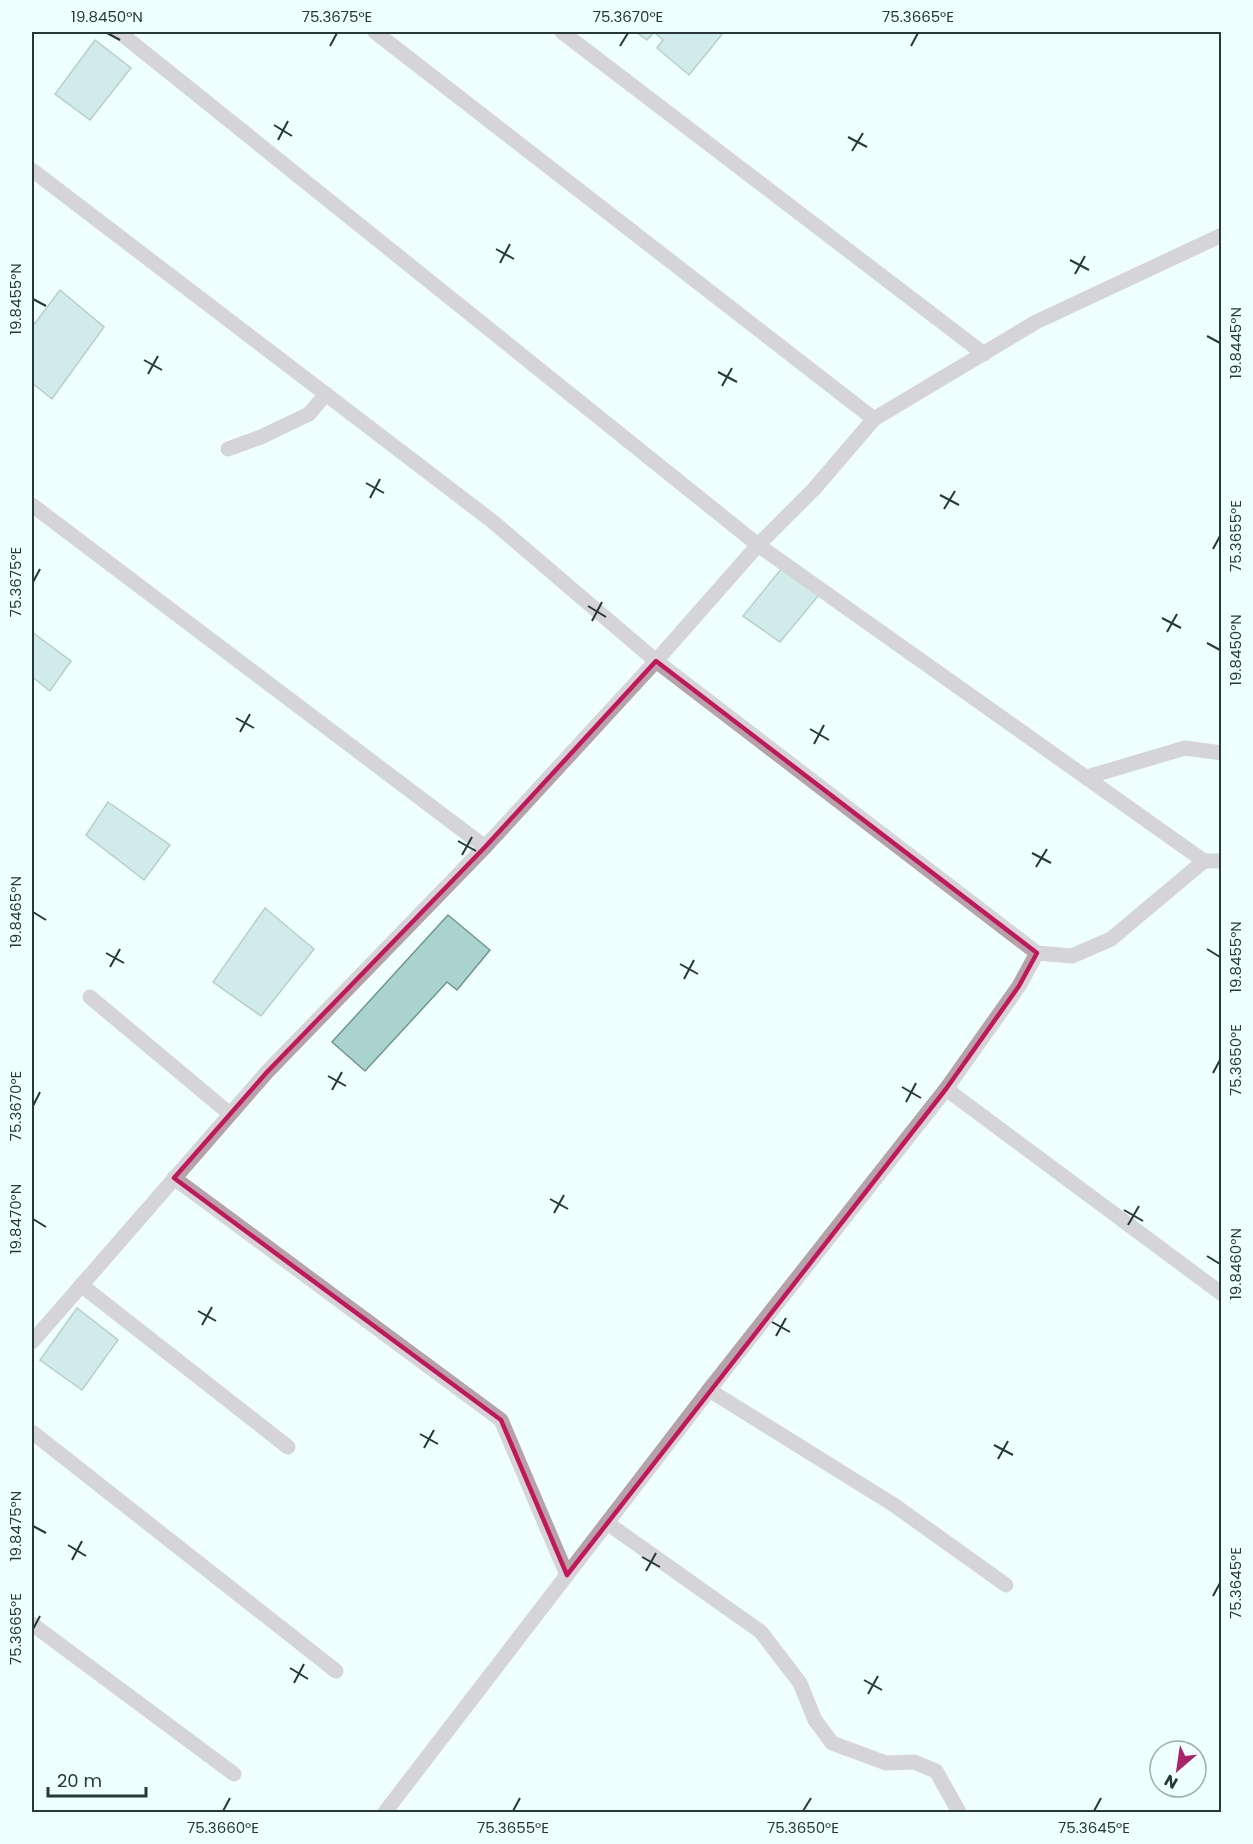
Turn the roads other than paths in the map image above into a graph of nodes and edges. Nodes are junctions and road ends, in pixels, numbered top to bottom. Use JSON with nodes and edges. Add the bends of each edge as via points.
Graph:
{"nodes":[{"id":1,"x":119,"y":32,"type":"edge"},
{"id":2,"x":375,"y":32,"type":"edge"},
{"id":3,"x":562,"y":32,"type":"edge"},
{"id":4,"x":32,"y":170,"type":"edge"},
{"id":5,"x":1221,"y":235,"type":"edge"},
{"id":6,"x":984,"y":354,"type":"junction"},
{"id":7,"x":326,"y":394,"type":"junction"},
{"id":8,"x":874,"y":419,"type":"junction"},
{"id":9,"x":228,"y":449,"type":"dead end"},
{"id":10,"x":32,"y":505,"type":"edge"},
{"id":11,"x":758,"y":545,"type":"junction"},
{"id":12,"x":656,"y":661,"type":"junction"},
{"id":13,"x":1221,"y":753,"type":"edge"},
{"id":14,"x":1087,"y":777,"type":"junction"},
{"id":15,"x":485,"y":847,"type":"junction"},
{"id":16,"x":1204,"y":861,"type":"junction"},
{"id":17,"x":1221,"y":861,"type":"edge"},
{"id":18,"x":1036,"y":952,"type":"junction"},
{"id":19,"x":90,"y":997,"type":"dead end"},
{"id":20,"x":946,"y":1089,"type":"junction"},
{"id":21,"x":230,"y":1114,"type":"junction"},
{"id":22,"x":174,"y":1178,"type":"junction"},
{"id":23,"x":81,"y":1285,"type":"junction"},
{"id":24,"x":1221,"y":1294,"type":"edge"},
{"id":25,"x":32,"y":1342,"type":"edge"},
{"id":26,"x":709,"y":1390,"type":"junction"},
{"id":27,"x":32,"y":1432,"type":"edge"},
{"id":28,"x":288,"y":1447,"type":"dead end"},
{"id":29,"x":607,"y":1523,"type":"junction"},
{"id":30,"x":567,"y":1575,"type":"junction"},
{"id":31,"x":1006,"y":1585,"type":"dead end"},
{"id":32,"x":32,"y":1624,"type":"edge"},
{"id":33,"x":336,"y":1671,"type":"dead end"},
{"id":34,"x":234,"y":1774,"type":"dead end"},
{"id":35,"x":387,"y":1812,"type":"edge"},
{"id":36,"x":959,"y":1812,"type":"edge"}],
"edges":[{"from":1,"to":11,"type":"street"},
{"from":2,"to":8,"type":"street"},
{"from":3,"to":6,"type":"street"},
{"from":4,"to":7,"type":"street"},
{"from":5,"to":6,"type":"street","via":[[1036,322]]},
{"from":6,"to":8,"type":"street"},
{"from":7,"to":9,"type":"street","via":[[309,414]]},
{"from":7,"to":12,"type":"street","via":[[492,521]]},
{"from":8,"to":11,"type":"street","via":[[814,489]]},
{"from":10,"to":15,"type":"street"},
{"from":11,"to":12,"type":"street"},
{"from":11,"to":14,"type":"street"},
{"from":12,"to":15,"type":"street"},
{"from":12,"to":18,"type":"street"},
{"from":13,"to":14,"type":"street","via":[[1185,748]]},
{"from":14,"to":16,"type":"street"},
{"from":15,"to":21,"type":"street"},
{"from":16,"to":17,"type":"street"},
{"from":16,"to":18,"type":"street","via":[[1111,939],[1072,956]]},
{"from":18,"to":20,"type":"street","via":[[1019,986]]},
{"from":19,"to":21,"type":"street"},
{"from":20,"to":24,"type":"street"},
{"from":20,"to":26,"type":"street"},
{"from":21,"to":22,"type":"street"},
{"from":22,"to":23,"type":"street"},
{"from":22,"to":30,"type":"street","via":[[501,1420]]},
{"from":23,"to":25,"type":"street"},
{"from":23,"to":28,"type":"street"},
{"from":26,"to":29,"type":"street"},
{"from":26,"to":31,"type":"street","via":[[894,1505]]},
{"from":27,"to":33,"type":"street"},
{"from":29,"to":30,"type":"street"},
{"from":29,"to":36,"type":"street","via":[[761,1632],[800,1683],[815,1720],[832,1743],[886,1763],[914,1762],[936,1771]]},
{"from":30,"to":35,"type":"street"},
{"from":32,"to":34,"type":"street"}]}
